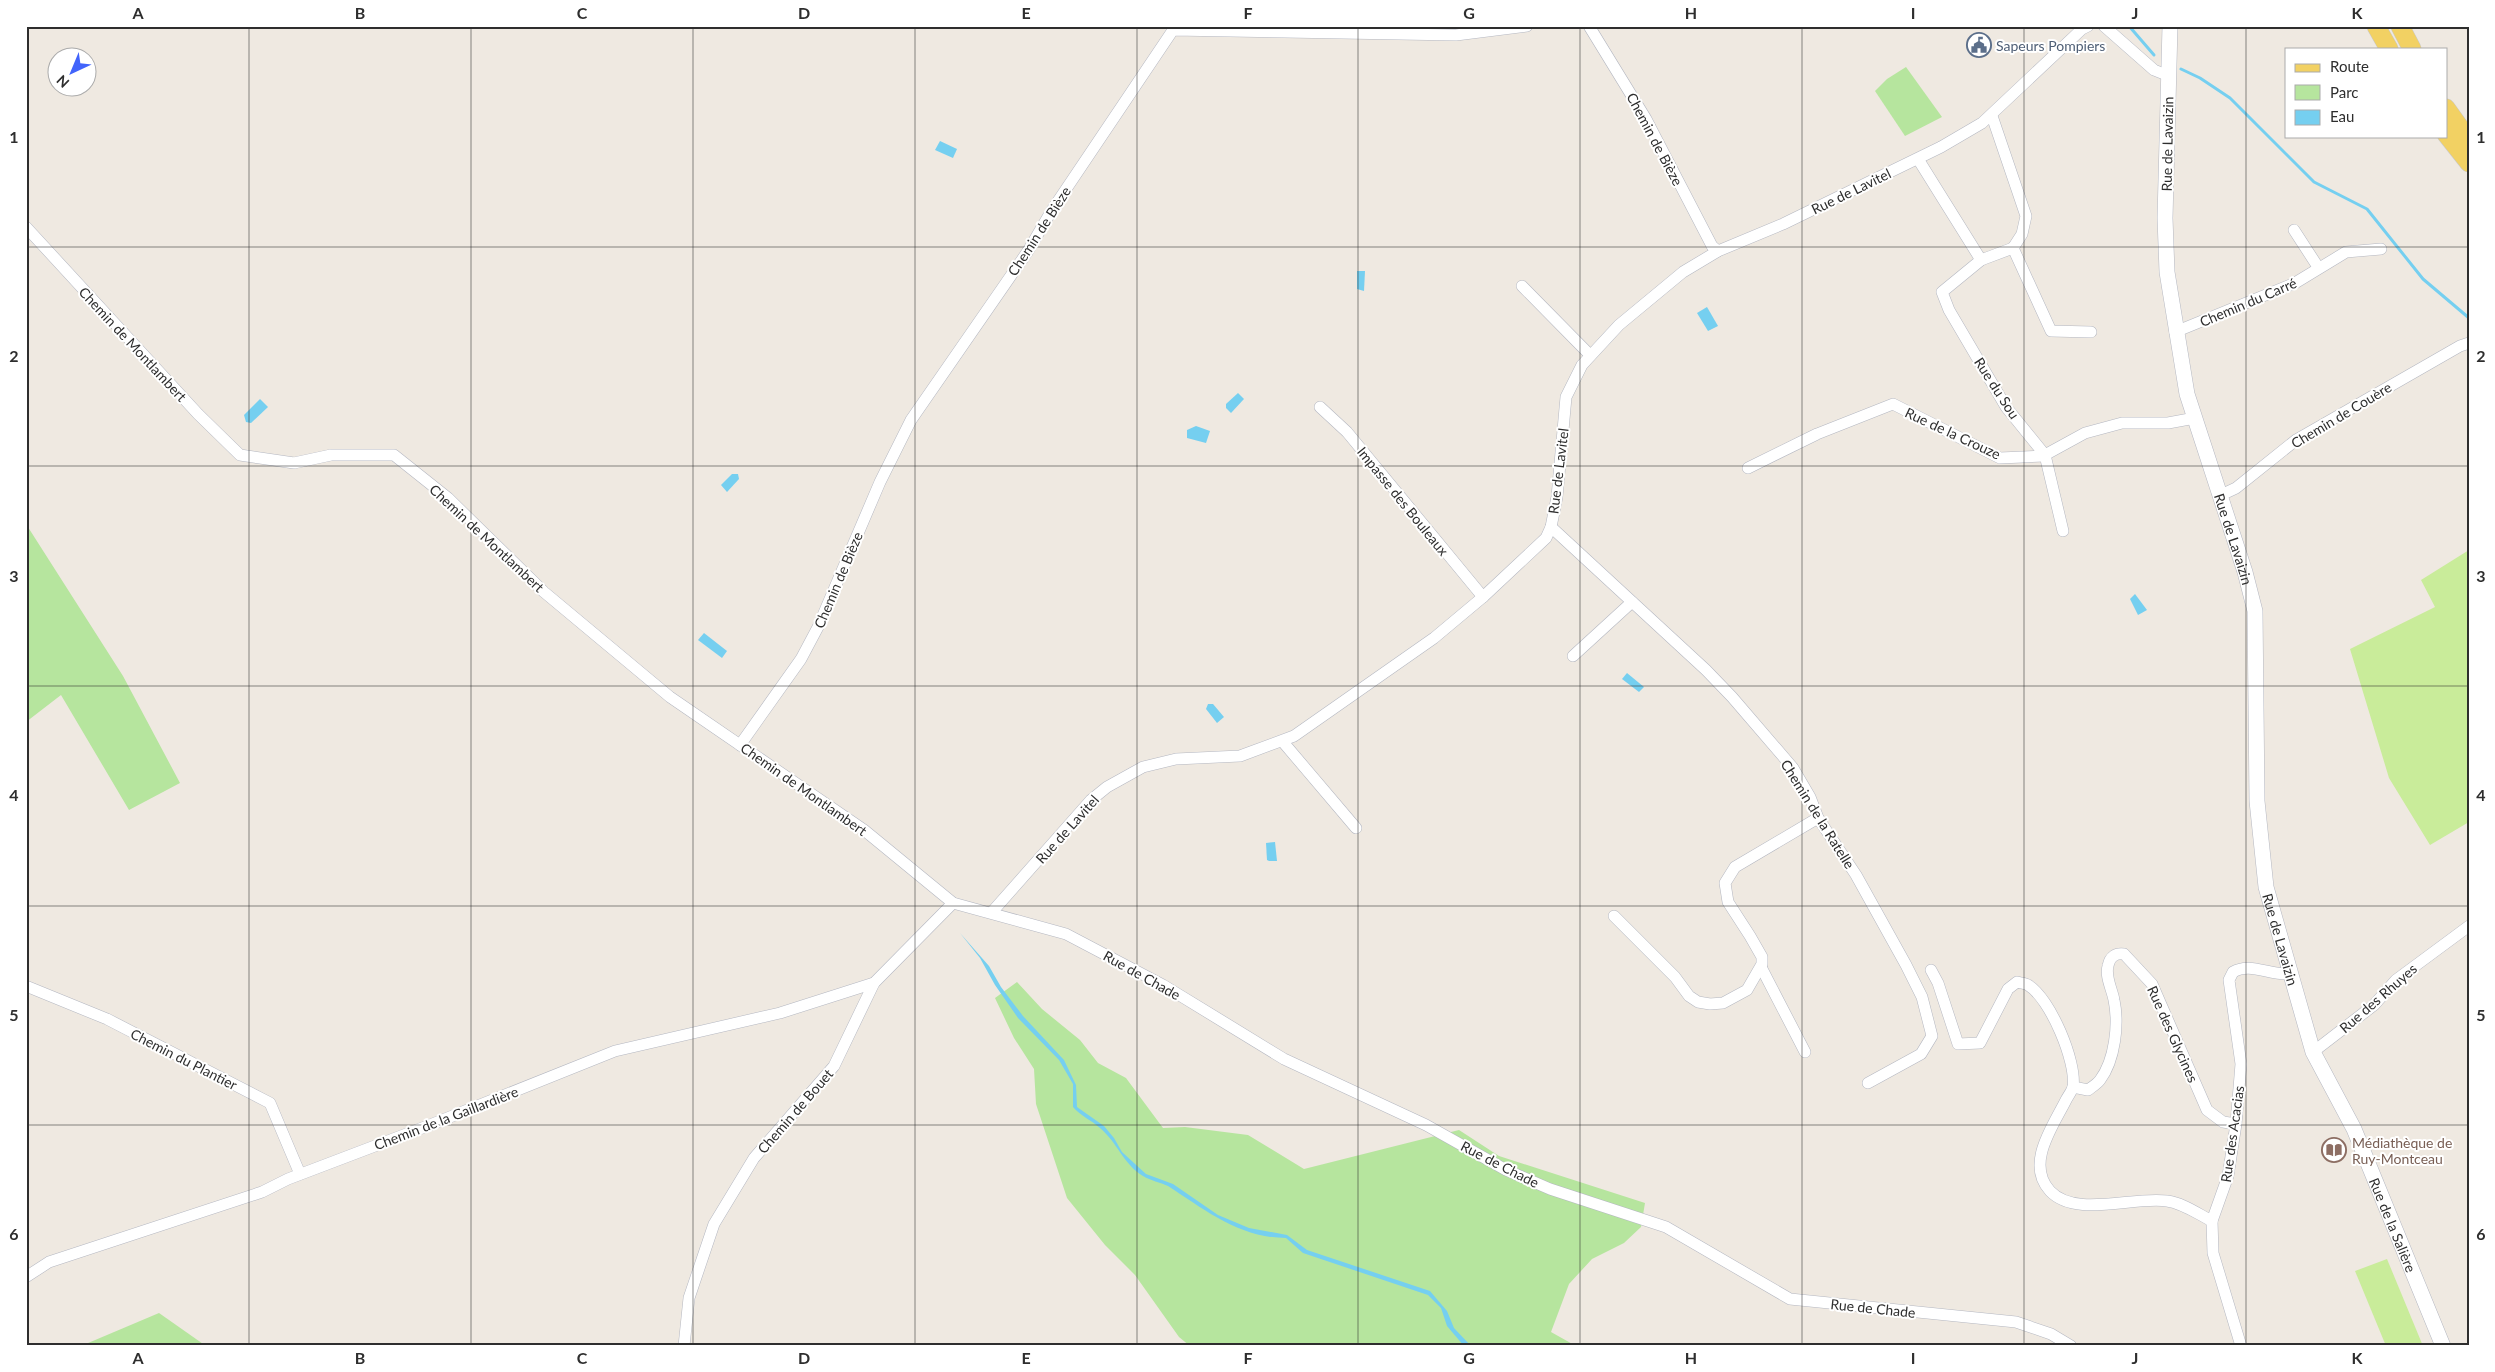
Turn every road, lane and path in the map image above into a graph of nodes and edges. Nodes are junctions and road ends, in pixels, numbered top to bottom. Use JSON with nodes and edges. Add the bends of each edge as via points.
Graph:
{"nodes":[{"id":1,"x":1527,"y":26,"type":"edge"},
{"id":2,"x":1589,"y":26,"type":"edge"},
{"id":3,"x":2088,"y":26,"type":"edge"},
{"id":4,"x":2104,"y":26,"type":"edge"},
{"id":5,"x":2170,"y":26,"type":"edge"},
{"id":6,"x":2376,"y":26,"type":"edge"},
{"id":7,"x":2400,"y":26,"type":"edge"},
{"id":8,"x":2388,"y":48,"type":"edge"},
{"id":9,"x":2411,"y":48,"type":"edge"},
{"id":10,"x":2168,"y":76,"type":"junction"},
{"id":11,"x":2448,"y":111,"type":"edge"},
{"id":12,"x":1992,"y":116,"type":"junction"},
{"id":13,"x":2448,"y":137,"type":"edge"},
{"id":14,"x":2469,"y":140,"type":"edge"},
{"id":15,"x":1918,"y":159,"type":"junction"},
{"id":16,"x":2469,"y":163,"type":"edge"},
{"id":17,"x":26,"y":227,"type":"edge"},
{"id":18,"x":2294,"y":230,"type":"dead end"},
{"id":19,"x":2013,"y":248,"type":"junction"},
{"id":20,"x":2381,"y":249,"type":"dead end"},
{"id":21,"x":1718,"y":251,"type":"junction"},
{"id":22,"x":1980,"y":260,"type":"junction"},
{"id":23,"x":2318,"y":267,"type":"junction"},
{"id":24,"x":1522,"y":286,"type":"dead end"},
{"id":25,"x":2091,"y":332,"type":"dead end"},
{"id":26,"x":2175,"y":332,"type":"junction"},
{"id":27,"x":2469,"y":343,"type":"edge"},
{"id":28,"x":1590,"y":355,"type":"junction"},
{"id":29,"x":1320,"y":407,"type":"dead end"},
{"id":30,"x":2195,"y":418,"type":"junction"},
{"id":31,"x":2045,"y":455,"type":"junction"},
{"id":32,"x":1748,"y":468,"type":"dead end"},
{"id":33,"x":2219,"y":496,"type":"junction"},
{"id":34,"x":1551,"y":527,"type":"junction"},
{"id":35,"x":2064,"y":532,"type":"dead end"},
{"id":36,"x":1482,"y":597,"type":"junction"},
{"id":37,"x":1632,"y":602,"type":"junction"},
{"id":38,"x":1573,"y":656,"type":"dead end"},
{"id":39,"x":1282,"y":742,"type":"junction"},
{"id":40,"x":740,"y":745,"type":"junction"},
{"id":41,"x":1818,"y":818,"type":"junction"},
{"id":42,"x":1356,"y":828,"type":"dead end"},
{"id":43,"x":953,"y":903,"type":"junction"},
{"id":44,"x":992,"y":912,"type":"junction"},
{"id":45,"x":1614,"y":916,"type":"dead end"},
{"id":46,"x":2469,"y":926,"type":"edge"},
{"id":47,"x":1761,"y":967,"type":"junction"},
{"id":48,"x":1931,"y":970,"type":"dead end"},
{"id":49,"x":2289,"y":974,"type":"junction"},
{"id":50,"x":874,"y":983,"type":"junction"},
{"id":51,"x":26,"y":986,"type":"edge"},
{"id":52,"x":1805,"y":1052,"type":"dead end"},
{"id":53,"x":2313,"y":1052,"type":"junction"},
{"id":54,"x":1868,"y":1083,"type":"dead end"},
{"id":55,"x":2073,"y":1087,"type":"junction"},
{"id":56,"x":2236,"y":1124,"type":"junction"},
{"id":57,"x":300,"y":1174,"type":"junction"},
{"id":58,"x":2212,"y":1221,"type":"junction"},
{"id":59,"x":26,"y":1277,"type":"edge"},
{"id":60,"x":684,"y":1346,"type":"edge"},
{"id":61,"x":2071,"y":1346,"type":"edge"},
{"id":62,"x":2241,"y":1346,"type":"edge"},
{"id":63,"x":2443,"y":1346,"type":"edge"}],
"edges":[{"from":1,"to":40,"type":"street","name":"Chemin de Bièze","via":[[1456,35],[1173,30],[1028,251],[911,420],[876,491],[818,628],[801,659]]},
{"from":2,"to":21,"type":"street","name":"Chemin de Bièze","via":[[1646,119],[1712,246]]},
{"from":3,"to":12,"type":"street","name":"Rue de Lavitel"},
{"from":4,"to":10,"type":"street","via":[[2154,70]]},
{"from":5,"to":10,"type":"main road","name":"Rue de Lavaizin"},
{"from":6,"to":8,"type":"main road"},
{"from":7,"to":9,"type":"main road"},
{"from":10,"to":26,"type":"main road","name":"Rue de Lavaizin","via":[[2165,242]]},
{"from":11,"to":14,"type":"main road"},
{"from":12,"to":15,"type":"street","name":"Rue de Lavitel"},
{"from":12,"to":19,"type":"street","via":[[2026,216],[2022,234]]},
{"from":13,"to":16,"type":"main road"},
{"from":15,"to":21,"type":"street","name":"Rue de Lavitel"},
{"from":15,"to":22,"type":"street"},
{"from":17,"to":40,"type":"street","name":"Chemin de Montlambert","via":[[198,414],[240,455],[294,463],[331,455],[394,455],[448,498],[544,592],[670,697]]},
{"from":18,"to":23,"type":"street"},
{"from":19,"to":22,"type":"street","name":"Rue du Sou"},
{"from":19,"to":25,"type":"street","via":[[2051,331]]},
{"from":20,"to":23,"type":"street","name":"Chemin du Carré","via":[[2346,252]]},
{"from":21,"to":28,"type":"street","name":"Rue de Lavitel","via":[[1663,288],[1618,325]]},
{"from":22,"to":31,"type":"street","name":"Rue du Sou","via":[[1942,292],[1948,310],[2006,407]]},
{"from":23,"to":26,"type":"street","name":"Chemin du Carré","via":[[2295,283]]},
{"from":24,"to":28,"type":"street"},
{"from":26,"to":30,"type":"main road","name":"Rue de Lavaizin"},
{"from":27,"to":33,"type":"street","name":"Chemin de Couère","via":[[2296,440],[2236,488]]},
{"from":28,"to":34,"type":"street","name":"Rue de Lavitel","via":[[1566,397],[1557,497]]},
{"from":29,"to":36,"type":"street","name":"Impasse des Bouleaux","via":[[1347,432]]},
{"from":30,"to":31,"type":"street","name":"Rue de la Crouze","via":[[2168,423],[2122,423],[2085,433]]},
{"from":30,"to":33,"type":"main road","name":"Rue de Lavaizin"},
{"from":31,"to":32,"type":"street","name":"Rue de la Crouze","via":[[2000,458],[1893,404],[1817,434]]},
{"from":31,"to":35,"type":"street","name":"Rue du Sou"},
{"from":33,"to":49,"type":"main road","name":"Rue de Lavaizin","via":[[2255,611],[2257,801],[2266,887]]},
{"from":34,"to":36,"type":"street","name":"Rue de Lavitel","via":[[1546,538]]},
{"from":34,"to":37,"type":"street","name":"Chemin de la Ratelle"},
{"from":36,"to":39,"type":"street","name":"Rue de Lavitel","via":[[1434,638]]},
{"from":37,"to":38,"type":"street"},
{"from":37,"to":41,"type":"street","name":"Chemin de la Ratelle","via":[[1732,697],[1793,768]]},
{"from":39,"to":42,"type":"street"},
{"from":39,"to":44,"type":"street","name":"Rue de Lavitel","via":[[1240,756],[1176,759],[1143,767],[1107,787],[1091,800]]},
{"from":40,"to":43,"type":"street","name":"Chemin de Montlambert","via":[[864,830]]},
{"from":41,"to":47,"type":"street","via":[[1735,867],[1727,876],[1725,891],[1728,902],[1762,957]]},
{"from":41,"to":54,"type":"street","name":"Chemin de la Ratelle","via":[[1856,875],[1906,965],[1922,997],[1932,1036],[1921,1054]]},
{"from":43,"to":44,"type":"street","name":"Rue de Chade"},
{"from":43,"to":50,"type":"street","name":"Chemin de Bouet"},
{"from":44,"to":61,"type":"street","name":"Rue de Chade","via":[[1066,934],[1163,985],[1284,1059],[1426,1125],[1506,1170],[1550,1189],[1666,1227],[1790,1299],[2016,1322],[2051,1334]]},
{"from":45,"to":47,"type":"street","via":[[1698,1002],[1723,1002],[1747,990]]},
{"from":46,"to":53,"type":"street","name":"Rue des Rhuyes","via":[[2396,980],[2374,1005]]},
{"from":47,"to":52,"type":"street"},
{"from":48,"to":55,"type":"street","via":[[1958,1044],[1980,1043],[2008,989],[2017,982],[2028,985],[2046,1005],[2060,1029],[2070,1061]]},
{"from":49,"to":53,"type":"main road","name":"Rue de Lavaizin"},
{"from":49,"to":56,"type":"street","name":"Rue des Acacias","via":[[2274,975],[2249,967],[2233,972],[2229,980],[2241,1064]]},
{"from":50,"to":57,"type":"street","name":"Chemin de la Gaillardière","via":[[780,1013],[615,1051]]},
{"from":50,"to":60,"type":"street","name":"Chemin de Bouet","via":[[834,1066],[754,1158],[714,1224],[689,1298]]},
{"from":51,"to":57,"type":"street","name":"Chemin du Plantier","via":[[107,1019],[270,1103]]},
{"from":53,"to":63,"type":"main road","name":"Rue de la Salière","via":[[2354,1129]]},
{"from":55,"to":56,"type":"street","name":"Rue des Glycines","via":[[2088,1090],[2100,1080],[2109,1060],[2116,1032],[2108,965],[2111,957],[2124,954],[2152,984],[2207,1110],[2223,1122]]},
{"from":55,"to":58,"type":"street","via":[[2042,1149],[2040,1171],[2050,1191],[2070,1204],[2135,1200],[2175,1202]]},
{"from":56,"to":58,"type":"street","name":"Rue des Acacias","via":[[2228,1176]]},
{"from":57,"to":59,"type":"street","name":"Chemin de la Gaillardière","via":[[262,1192],[49,1262]]},
{"from":58,"to":62,"type":"street","via":[[2213,1253]]}]}
